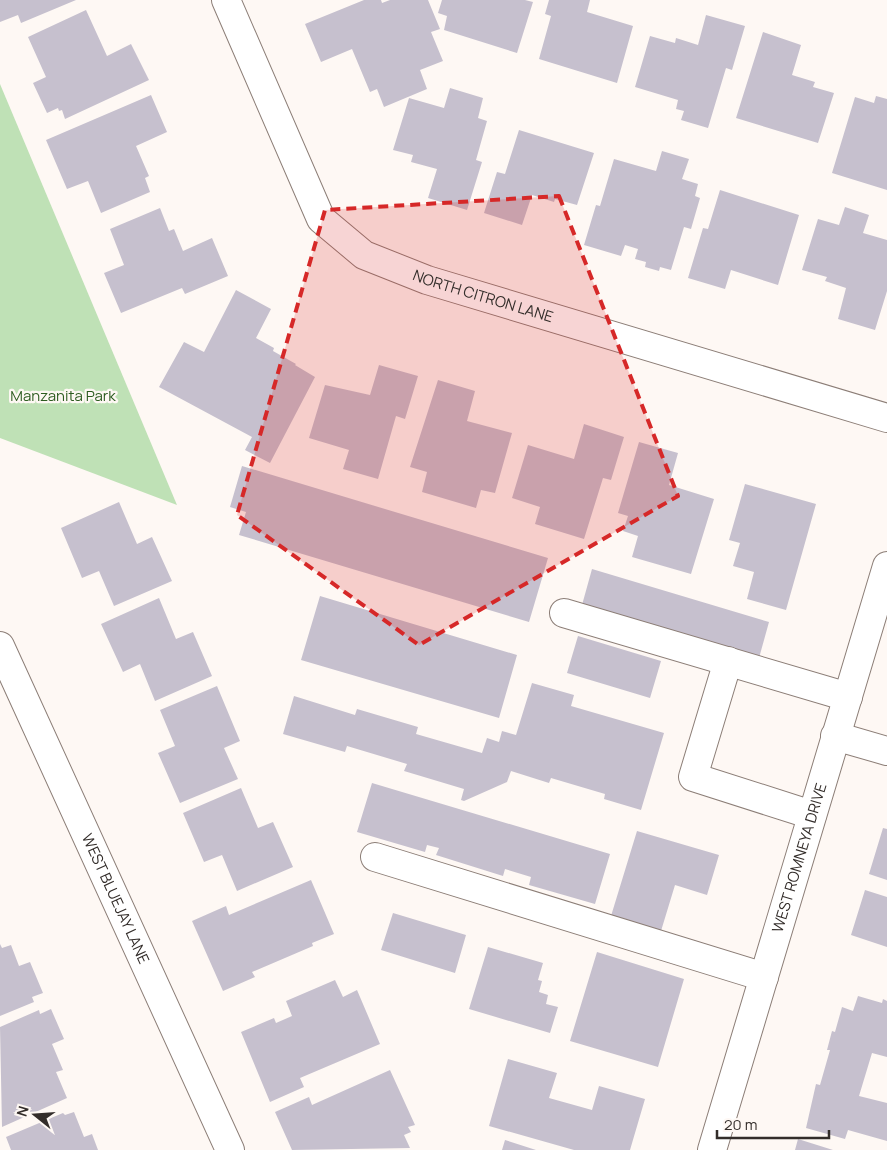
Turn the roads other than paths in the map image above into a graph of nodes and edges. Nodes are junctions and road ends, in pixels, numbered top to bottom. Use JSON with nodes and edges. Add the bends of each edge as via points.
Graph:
{"nodes":[{"id":1,"x":226,"y":0,"type":"edge"},
{"id":2,"x":887,"y":418,"type":"edge"},
{"id":3,"x":887,"y":566,"type":"edge"},
{"id":4,"x":564,"y":613,"type":"dead end"},
{"id":5,"x":0,"y":646,"type":"edge"},
{"id":6,"x":728,"y":661,"type":"junction"},
{"id":7,"x":848,"y":697,"type":"junction"},
{"id":8,"x":835,"y":736,"type":"junction"},
{"id":9,"x":887,"y":751,"type":"edge"},
{"id":10,"x":812,"y":815,"type":"junction"},
{"id":11,"x":375,"y":857,"type":"dead end"},
{"id":12,"x":764,"y":977,"type":"junction"},
{"id":13,"x":230,"y":1150,"type":"edge"},
{"id":14,"x":712,"y":1150,"type":"edge"}],
"edges":[{"from":1,"to":2,"type":"street","name":"NORTH CITRON LANE","via":[[320,218],[364,255],[427,280]]},
{"from":3,"to":7,"type":"street","name":"WEST ROMNEYA DRIVE"},
{"from":4,"to":6,"type":"street"},
{"from":5,"to":13,"type":"street","name":"WEST BLUEJAY LANE"},
{"from":6,"to":7,"type":"street"},
{"from":6,"to":10,"type":"street","via":[[693,777]]},
{"from":7,"to":8,"type":"street","name":"WEST ROMNEYA DRIVE"},
{"from":8,"to":9,"type":"street"},
{"from":8,"to":10,"type":"street","name":"WEST ROMNEYA DRIVE"},
{"from":10,"to":12,"type":"street","name":"WEST ROMNEYA DRIVE"},
{"from":11,"to":12,"type":"street"},
{"from":12,"to":14,"type":"street","name":"WEST ROMNEYA DRIVE"}]}
